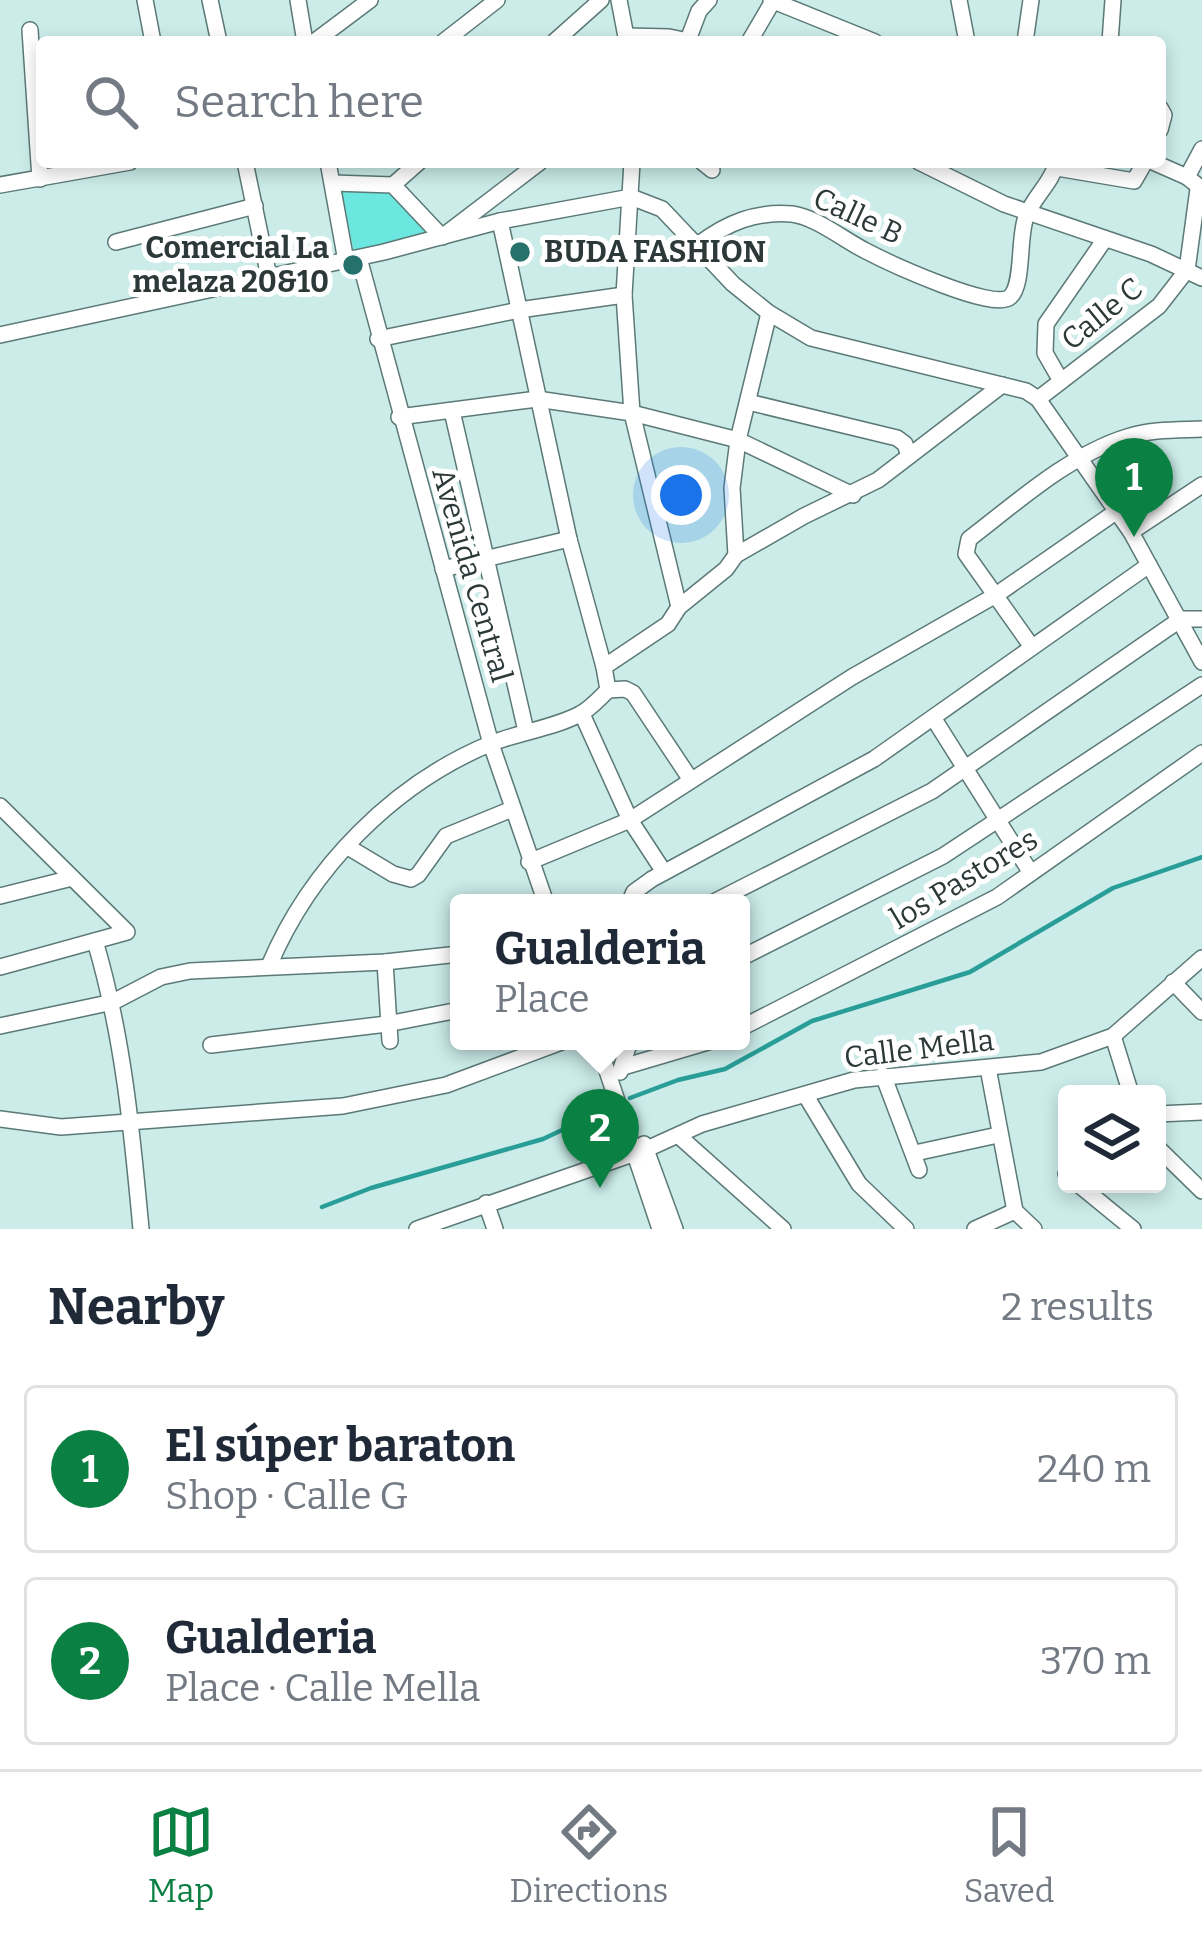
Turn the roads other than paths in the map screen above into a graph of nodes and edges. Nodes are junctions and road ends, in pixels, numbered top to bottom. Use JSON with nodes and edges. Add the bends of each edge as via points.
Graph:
{"nodes":[{"id":1,"x":145,"y":0,"type":"edge"},
{"id":2,"x":209,"y":0,"type":"edge"},
{"id":3,"x":298,"y":0,"type":"edge"},
{"id":4,"x":370,"y":0,"type":"edge"},
{"id":5,"x":497,"y":0,"type":"edge"},
{"id":6,"x":601,"y":0,"type":"edge"},
{"id":7,"x":620,"y":0,"type":"edge"},
{"id":8,"x":709,"y":0,"type":"edge"},
{"id":9,"x":1031,"y":0,"type":"edge"},
{"id":10,"x":1113,"y":0,"type":"edge"},
{"id":11,"x":772,"y":1,"type":"edge"},
{"id":12,"x":961,"y":3,"type":"edge"},
{"id":13,"x":30,"y":30,"type":"dead end"},
{"id":14,"x":152,"y":36,"type":"edge"},
{"id":15,"x":218,"y":36,"type":"edge"},
{"id":16,"x":307,"y":36,"type":"edge"},
{"id":17,"x":318,"y":36,"type":"edge"},
{"id":18,"x":451,"y":36,"type":"edge"},
{"id":19,"x":561,"y":36,"type":"edge"},
{"id":20,"x":626,"y":36,"type":"edge"},
{"id":21,"x":691,"y":36,"type":"edge"},
{"id":22,"x":752,"y":36,"type":"edge"},
{"id":23,"x":860,"y":36,"type":"edge"},
{"id":24,"x":966,"y":36,"type":"edge"},
{"id":25,"x":1025,"y":36,"type":"edge"},
{"id":26,"x":1110,"y":36,"type":"edge"},
{"id":27,"x":36,"y":119,"type":"edge"},
{"id":28,"x":1202,"y":149,"type":"edge"},
{"id":29,"x":39,"y":168,"type":"edge"},
{"id":30,"x":92,"y":168,"type":"edge"},
{"id":31,"x":246,"y":168,"type":"edge"},
{"id":32,"x":329,"y":168,"type":"edge"},
{"id":33,"x":411,"y":168,"type":"edge"},
{"id":34,"x":532,"y":168,"type":"edge"},
{"id":35,"x":632,"y":168,"type":"edge"},
{"id":36,"x":943,"y":168,"type":"edge"},
{"id":37,"x":1055,"y":168,"type":"edge"},
{"id":38,"x":1071,"y":168,"type":"edge"},
{"id":39,"x":1144,"y":168,"type":"edge"},
{"id":40,"x":1161,"y":168,"type":"edge"},
{"id":41,"x":40,"y":179,"type":"junction"},
{"id":42,"x":333,"y":183,"type":"junction"},
{"id":43,"x":0,"y":185,"type":"edge"},
{"id":44,"x":393,"y":185,"type":"junction"},
{"id":45,"x":1196,"y":185,"type":"edge"},
{"id":46,"x":631,"y":196,"type":"junction"},
{"id":47,"x":255,"y":206,"type":"junction"},
{"id":48,"x":1027,"y":213,"type":"junction"},
{"id":49,"x":500,"y":221,"type":"junction"},
{"id":50,"x":442,"y":236,"type":"junction"},
{"id":51,"x":1105,"y":239,"type":"junction"},
{"id":52,"x":116,"y":242,"type":"dead end"},
{"id":53,"x":699,"y":244,"type":"junction"},
{"id":54,"x":352,"y":259,"type":"junction"},
{"id":55,"x":1195,"y":274,"type":"edge"},
{"id":56,"x":269,"y":277,"type":"junction"},
{"id":57,"x":625,"y":295,"type":"junction"},
{"id":58,"x":519,"y":310,"type":"junction"},
{"id":59,"x":769,"y":313,"type":"junction"},
{"id":60,"x":0,"y":335,"type":"edge"},
{"id":61,"x":378,"y":339,"type":"junction"},
{"id":62,"x":1061,"y":381,"type":"junction"},
{"id":63,"x":1002,"y":385,"type":"junction"},
{"id":64,"x":537,"y":399,"type":"junction"},
{"id":65,"x":1037,"y":399,"type":"junction"},
{"id":66,"x":748,"y":402,"type":"junction"},
{"id":67,"x":452,"y":411,"type":"junction"},
{"id":68,"x":632,"y":413,"type":"junction"},
{"id":69,"x":399,"y":416,"type":"junction"},
{"id":70,"x":1202,"y":429,"type":"edge"},
{"id":71,"x":738,"y":440,"type":"junction"},
{"id":72,"x":909,"y":456,"type":"junction"},
{"id":73,"x":1080,"y":459,"type":"junction"},
{"id":74,"x":1202,"y":485,"type":"edge"},
{"id":75,"x":853,"y":494,"type":"junction"},
{"id":76,"x":1117,"y":511,"type":"junction"},
{"id":77,"x":1131,"y":532,"type":"junction"},
{"id":78,"x":569,"y":538,"type":"junction"},
{"id":79,"x":736,"y":556,"type":"junction"},
{"id":80,"x":486,"y":557,"type":"junction"},
{"id":81,"x":1149,"y":565,"type":"junction"},
{"id":82,"x":443,"y":569,"type":"junction"},
{"id":83,"x":996,"y":595,"type":"junction"},
{"id":84,"x":679,"y":607,"type":"junction"},
{"id":85,"x":1181,"y":619,"type":"junction"},
{"id":86,"x":1202,"y":619,"type":"edge"},
{"id":87,"x":1033,"y":647,"type":"junction"},
{"id":88,"x":1202,"y":662,"type":"edge"},
{"id":89,"x":604,"y":667,"type":"junction"},
{"id":90,"x":1202,"y":685,"type":"edge"},
{"id":91,"x":608,"y":690,"type":"junction"},
{"id":92,"x":582,"y":714,"type":"junction"},
{"id":93,"x":934,"y":718,"type":"junction"},
{"id":94,"x":526,"y":731,"type":"junction"},
{"id":95,"x":490,"y":744,"type":"junction"},
{"id":96,"x":1202,"y":753,"type":"edge"},
{"id":97,"x":966,"y":771,"type":"junction"},
{"id":98,"x":691,"y":780,"type":"junction"},
{"id":99,"x":0,"y":806,"type":"edge"},
{"id":100,"x":512,"y":809,"type":"junction"},
{"id":101,"x":630,"y":820,"type":"junction"},
{"id":102,"x":1001,"y":821,"type":"junction"},
{"id":103,"x":7,"y":822,"type":"edge"},
{"id":104,"x":348,"y":847,"type":"junction"},
{"id":105,"x":529,"y":862,"type":"junction"},
{"id":106,"x":664,"y":872,"type":"junction"},
{"id":107,"x":1031,"y":873,"type":"junction"},
{"id":108,"x":72,"y":878,"type":"junction"},
{"id":109,"x":542,"y":894,"type":"edge"},
{"id":110,"x":633,"y":894,"type":"edge"},
{"id":111,"x":730,"y":894,"type":"edge"},
{"id":112,"x":0,"y":896,"type":"edge"},
{"id":113,"x":95,"y":941,"type":"junction"},
{"id":114,"x":750,"y":953,"type":"edge"},
{"id":115,"x":450,"y":955,"type":"edge"},
{"id":116,"x":1202,"y":958,"type":"edge"},
{"id":117,"x":386,"y":962,"type":"junction"},
{"id":118,"x":269,"y":966,"type":"junction"},
{"id":119,"x":0,"y":968,"type":"edge"},
{"id":120,"x":1174,"y":982,"type":"junction"},
{"id":121,"x":113,"y":1002,"type":"junction"},
{"id":122,"x":1202,"y":1012,"type":"edge"},
{"id":123,"x":450,"y":1013,"type":"edge"},
{"id":124,"x":750,"y":1024,"type":"edge"},
{"id":125,"x":0,"y":1026,"type":"edge"},
{"id":126,"x":389,"y":1032,"type":"junction"},
{"id":127,"x":1113,"y":1036,"type":"junction"},
{"id":128,"x":211,"y":1045,"type":"dead end"},
{"id":129,"x":540,"y":1050,"type":"edge"},
{"id":130,"x":601,"y":1050,"type":"edge"},
{"id":131,"x":628,"y":1050,"type":"edge"},
{"id":132,"x":681,"y":1050,"type":"edge"},
{"id":133,"x":623,"y":1067,"type":"junction"},
{"id":134,"x":988,"y":1068,"type":"junction"},
{"id":135,"x":883,"y":1075,"type":"junction"},
{"id":136,"x":614,"y":1083,"type":"junction"},
{"id":137,"x":1128,"y":1085,"type":"edge"},
{"id":138,"x":806,"y":1096,"type":"junction"},
{"id":139,"x":1202,"y":1112,"type":"edge"},
{"id":140,"x":1166,"y":1114,"type":"edge"},
{"id":141,"x":0,"y":1119,"type":"edge"},
{"id":142,"x":131,"y":1122,"type":"junction"},
{"id":143,"x":998,"y":1135,"type":"junction"},
{"id":144,"x":680,"y":1137,"type":"junction"},
{"id":145,"x":640,"y":1151,"type":"junction"},
{"id":146,"x":1166,"y":1156,"type":"edge"},
{"id":147,"x":1202,"y":1191,"type":"edge"},
{"id":148,"x":1089,"y":1193,"type":"edge"},
{"id":149,"x":487,"y":1203,"type":"junction"},
{"id":150,"x":1015,"y":1211,"type":"junction"},
{"id":151,"x":141,"y":1229,"type":"edge"},
{"id":152,"x":417,"y":1229,"type":"edge"},
{"id":153,"x":495,"y":1229,"type":"edge"},
{"id":154,"x":660,"y":1229,"type":"edge"},
{"id":155,"x":675,"y":1229,"type":"edge"},
{"id":156,"x":783,"y":1229,"type":"edge"},
{"id":157,"x":906,"y":1229,"type":"edge"},
{"id":158,"x":975,"y":1229,"type":"edge"},
{"id":159,"x":1034,"y":1229,"type":"edge"},
{"id":160,"x":1133,"y":1229,"type":"edge"}],
"edges":[{"from":1,"to":14,"type":"street"},
{"from":2,"to":15,"type":"street"},
{"from":3,"to":16,"type":"street"},
{"from":4,"to":17,"type":"street"},
{"from":5,"to":18,"type":"street"},
{"from":6,"to":19,"type":"street"},
{"from":7,"to":20,"type":"street"},
{"from":8,"to":21,"type":"street"},
{"from":9,"to":25,"type":"street"},
{"from":10,"to":26,"type":"street"},
{"from":11,"to":22,"type":"street"},
{"from":11,"to":23,"type":"street"},
{"from":12,"to":24,"type":"street"},
{"from":13,"to":27,"type":"street"},
{"from":28,"to":45,"type":"street"},
{"from":29,"to":41,"type":"street"},
{"from":30,"to":41,"type":"street"},
{"from":31,"to":47,"type":"street"},
{"from":32,"to":42,"type":"street","name":"Avenida Central"},
{"from":33,"to":44,"type":"street"},
{"from":34,"to":50,"type":"street"},
{"from":35,"to":46,"type":"street"},
{"from":36,"to":48,"type":"street"},
{"from":37,"to":48,"type":"street"},
{"from":38,"to":39,"type":"street","via":[[1134,182]]},
{"from":40,"to":45,"type":"street"},
{"from":41,"to":43,"type":"street"},
{"from":42,"to":44,"type":"street"},
{"from":42,"to":54,"type":"street","name":"Avenida Central"},
{"from":44,"to":50,"type":"street"},
{"from":45,"to":55,"type":"street"},
{"from":46,"to":49,"type":"street"},
{"from":46,"to":53,"type":"street","via":[[662,209]]},
{"from":46,"to":57,"type":"street"},
{"from":47,"to":52,"type":"street"},
{"from":47,"to":56,"type":"street"},
{"from":48,"to":51,"type":"street"},
{"from":48,"to":53,"type":"street","name":"Calle B","via":[[1014,294],[996,302],[870,253],[801,216],[736,220]]},
{"from":49,"to":50,"type":"street"},
{"from":49,"to":58,"type":"street"},
{"from":50,"to":54,"type":"street"},
{"from":51,"to":55,"type":"street"},
{"from":51,"to":62,"type":"street","via":[[1046,324],[1046,353]]},
{"from":53,"to":59,"type":"street"},
{"from":54,"to":56,"type":"street"},
{"from":54,"to":61,"type":"street","name":"Avenida Central"},
{"from":55,"to":62,"type":"street","name":"Calle C"},
{"from":56,"to":60,"type":"street"},
{"from":57,"to":58,"type":"street"},
{"from":57,"to":68,"type":"street"},
{"from":58,"to":61,"type":"street"},
{"from":58,"to":64,"type":"street"},
{"from":59,"to":63,"type":"street","via":[[811,338]]},
{"from":59,"to":66,"type":"street"},
{"from":61,"to":69,"type":"street","name":"Avenida Central"},
{"from":62,"to":65,"type":"street","name":"Calle C"},
{"from":63,"to":65,"type":"street"},
{"from":63,"to":72,"type":"street"},
{"from":64,"to":67,"type":"street"},
{"from":64,"to":68,"type":"street"},
{"from":64,"to":78,"type":"street"},
{"from":65,"to":73,"type":"street"},
{"from":66,"to":71,"type":"street"},
{"from":66,"to":72,"type":"street","via":[[897,438]]},
{"from":67,"to":69,"type":"street"},
{"from":67,"to":80,"type":"street"},
{"from":68,"to":71,"type":"street"},
{"from":68,"to":84,"type":"street"},
{"from":69,"to":82,"type":"street","name":"Avenida Central"},
{"from":70,"to":73,"type":"street","via":[[1132,435]]},
{"from":71,"to":75,"type":"street"},
{"from":71,"to":79,"type":"street"},
{"from":72,"to":75,"type":"street"},
{"from":73,"to":76,"type":"street"},
{"from":73,"to":83,"type":"street","via":[[969,539],[966,554]]},
{"from":74,"to":77,"type":"street"},
{"from":75,"to":79,"type":"street"},
{"from":76,"to":77,"type":"street"},
{"from":76,"to":83,"type":"street"},
{"from":77,"to":81,"type":"street"},
{"from":78,"to":80,"type":"street"},
{"from":78,"to":89,"type":"street"},
{"from":79,"to":84,"type":"street"},
{"from":80,"to":82,"type":"street"},
{"from":80,"to":94,"type":"street"},
{"from":81,"to":85,"type":"street"},
{"from":81,"to":87,"type":"street"},
{"from":82,"to":95,"type":"street","name":"Avenida Central"},
{"from":83,"to":87,"type":"street"},
{"from":83,"to":98,"type":"street"},
{"from":84,"to":89,"type":"street","via":[[668,624]]},
{"from":85,"to":86,"type":"street"},
{"from":85,"to":88,"type":"street"},
{"from":85,"to":97,"type":"street"},
{"from":87,"to":93,"type":"street"},
{"from":89,"to":91,"type":"street"},
{"from":90,"to":102,"type":"street"},
{"from":91,"to":92,"type":"street"},
{"from":91,"to":98,"type":"street","via":[[626,689],[640,700]]},
{"from":92,"to":94,"type":"street"},
{"from":92,"to":101,"type":"street"},
{"from":93,"to":97,"type":"street"},
{"from":93,"to":106,"type":"street"},
{"from":94,"to":95,"type":"street"},
{"from":95,"to":100,"type":"street","name":"Avenida Central"},
{"from":95,"to":104,"type":"street","via":[[392,801]]},
{"from":96,"to":107,"type":"street","name":"los Pastores"},
{"from":97,"to":102,"type":"street"},
{"from":97,"to":111,"type":"street"},
{"from":98,"to":101,"type":"street"},
{"from":99,"to":103,"type":"street"},
{"from":100,"to":104,"type":"street","via":[[446,836],[411,879]]},
{"from":100,"to":105,"type":"street","name":"Avenida Central"},
{"from":101,"to":105,"type":"street"},
{"from":101,"to":106,"type":"street"},
{"from":102,"to":107,"type":"street"},
{"from":102,"to":114,"type":"street"},
{"from":103,"to":108,"type":"street"},
{"from":104,"to":118,"type":"street","via":[[296,909]]},
{"from":105,"to":109,"type":"street","name":"Avenida Central"},
{"from":106,"to":110,"type":"street"},
{"from":107,"to":124,"type":"street","name":"los Pastores"},
{"from":108,"to":112,"type":"street"},
{"from":108,"to":113,"type":"street","via":[[127,932]]},
{"from":113,"to":119,"type":"street"},
{"from":113,"to":121,"type":"street"},
{"from":115,"to":117,"type":"street"},
{"from":116,"to":120,"type":"street","name":"Calle Mella"},
{"from":117,"to":118,"type":"street"},
{"from":117,"to":126,"type":"street"},
{"from":118,"to":121,"type":"street","via":[[161,977]]},
{"from":120,"to":122,"type":"street"},
{"from":120,"to":127,"type":"street","name":"Calle Mella"},
{"from":121,"to":125,"type":"street"},
{"from":121,"to":142,"type":"street"},
{"from":123,"to":126,"type":"street"},
{"from":126,"to":128,"type":"street"},
{"from":127,"to":134,"type":"street","name":"Calle Mella","via":[[1041,1062]]},
{"from":127,"to":137,"type":"street"},
{"from":129,"to":142,"type":"street","via":[[446,1085],[343,1106]]},
{"from":130,"to":136,"type":"street"},
{"from":131,"to":133,"type":"street"},
{"from":132,"to":133,"type":"street"},
{"from":133,"to":136,"type":"street"},
{"from":134,"to":135,"type":"street","name":"Calle Mella"},
{"from":134,"to":143,"type":"street"},
{"from":135,"to":138,"type":"street","name":"Calle Mella"},
{"from":135,"to":143,"type":"street","via":[[917,1161]]},
{"from":136,"to":145,"type":"street"},
{"from":138,"to":144,"type":"street","name":"Calle Mella"},
{"from":138,"to":157,"type":"street","via":[[859,1184]]},
{"from":139,"to":140,"type":"street"},
{"from":141,"to":142,"type":"street","via":[[61,1127]]},
{"from":142,"to":151,"type":"street"},
{"from":143,"to":150,"type":"street"},
{"from":144,"to":145,"type":"street","name":"Calle Mella"},
{"from":144,"to":156,"type":"street"},
{"from":145,"to":149,"type":"street","name":"Calle Mella"},
{"from":145,"to":154,"type":"street"},
{"from":145,"to":155,"type":"street"},
{"from":146,"to":147,"type":"street"},
{"from":148,"to":160,"type":"street"},
{"from":149,"to":152,"type":"street","name":"Calle Mella"},
{"from":149,"to":153,"type":"street"},
{"from":150,"to":158,"type":"street"},
{"from":150,"to":159,"type":"street"}]}
